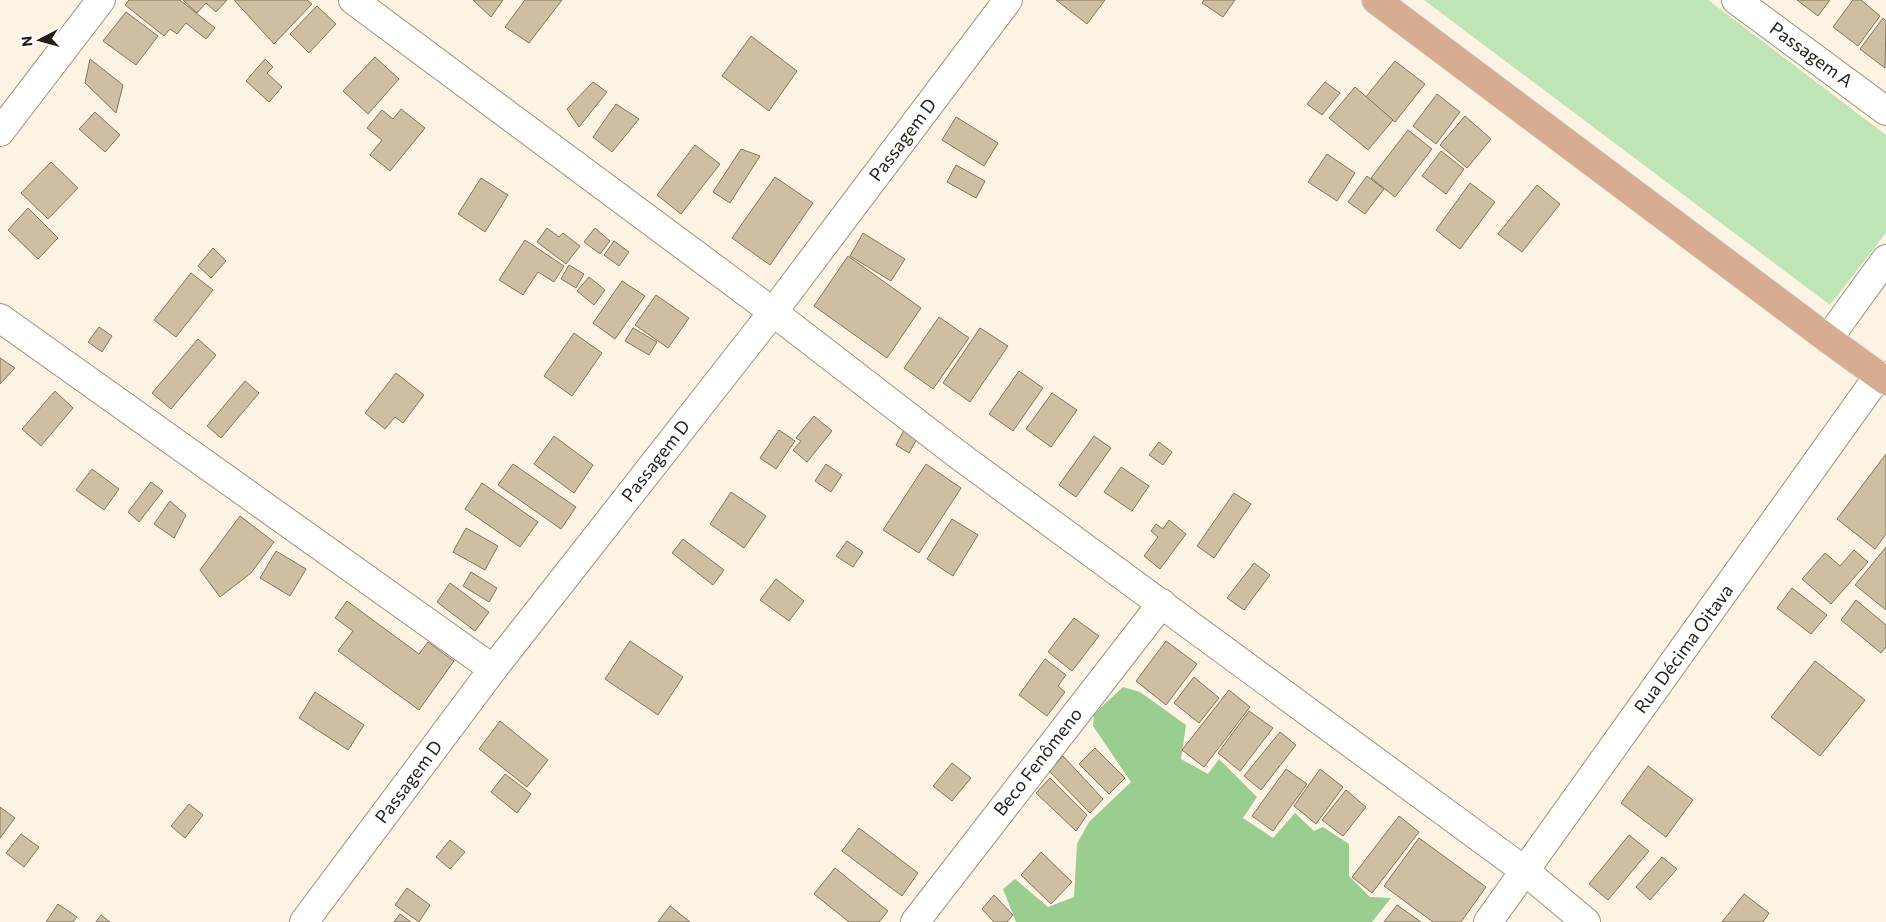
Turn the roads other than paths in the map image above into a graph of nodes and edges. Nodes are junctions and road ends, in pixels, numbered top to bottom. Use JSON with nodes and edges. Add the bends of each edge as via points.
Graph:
{"nodes":[{"id":1,"x":101,"y":0,"type":"edge"},
{"id":2,"x":353,"y":0,"type":"edge"},
{"id":3,"x":1008,"y":0,"type":"edge"},
{"id":4,"x":1376,"y":0,"type":"edge"},
{"id":5,"x":1736,"y":0,"type":"edge"},
{"id":6,"x":1886,"y":111,"type":"edge"},
{"id":7,"x":0,"y":132,"type":"edge"},
{"id":8,"x":1886,"y":260,"type":"edge"},
{"id":9,"x":773,"y":312,"type":"junction"},
{"id":10,"x":0,"y":318,"type":"edge"},
{"id":11,"x":1828,"y":339,"type":"junction"},
{"id":12,"x":1882,"y":378,"type":"edge"},
{"id":13,"x":1162,"y":603,"type":"junction"},
{"id":14,"x":493,"y":670,"type":"junction"},
{"id":15,"x":1525,"y":871,"type":"junction"},
{"id":16,"x":304,"y":922,"type":"edge"},
{"id":17,"x":915,"y":922,"type":"edge"},
{"id":18,"x":1488,"y":922,"type":"edge"},
{"id":19,"x":1586,"y":922,"type":"edge"}],
"edges":[{"from":1,"to":7,"type":"street"},
{"from":2,"to":9,"type":"street"},
{"from":3,"to":9,"type":"street","name":"Passagem D"},
{"from":4,"to":11,"type":"main road"},
{"from":5,"to":6,"type":"street","name":"Passagem A"},
{"from":8,"to":11,"type":"street"},
{"from":9,"to":13,"type":"street","via":[[958,454]]},
{"from":9,"to":14,"type":"street","name":"Passagem D"},
{"from":10,"to":14,"type":"street"},
{"from":11,"to":12,"type":"main road"},
{"from":12,"to":15,"type":"street","name":"Rua Décima Oitava"},
{"from":13,"to":15,"type":"street"},
{"from":13,"to":17,"type":"street","name":"Beco Fenômeno"},
{"from":14,"to":16,"type":"street","name":"Passagem D"},
{"from":15,"to":18,"type":"street","name":"Rua Décima Oitava"},
{"from":15,"to":19,"type":"street"}]}
